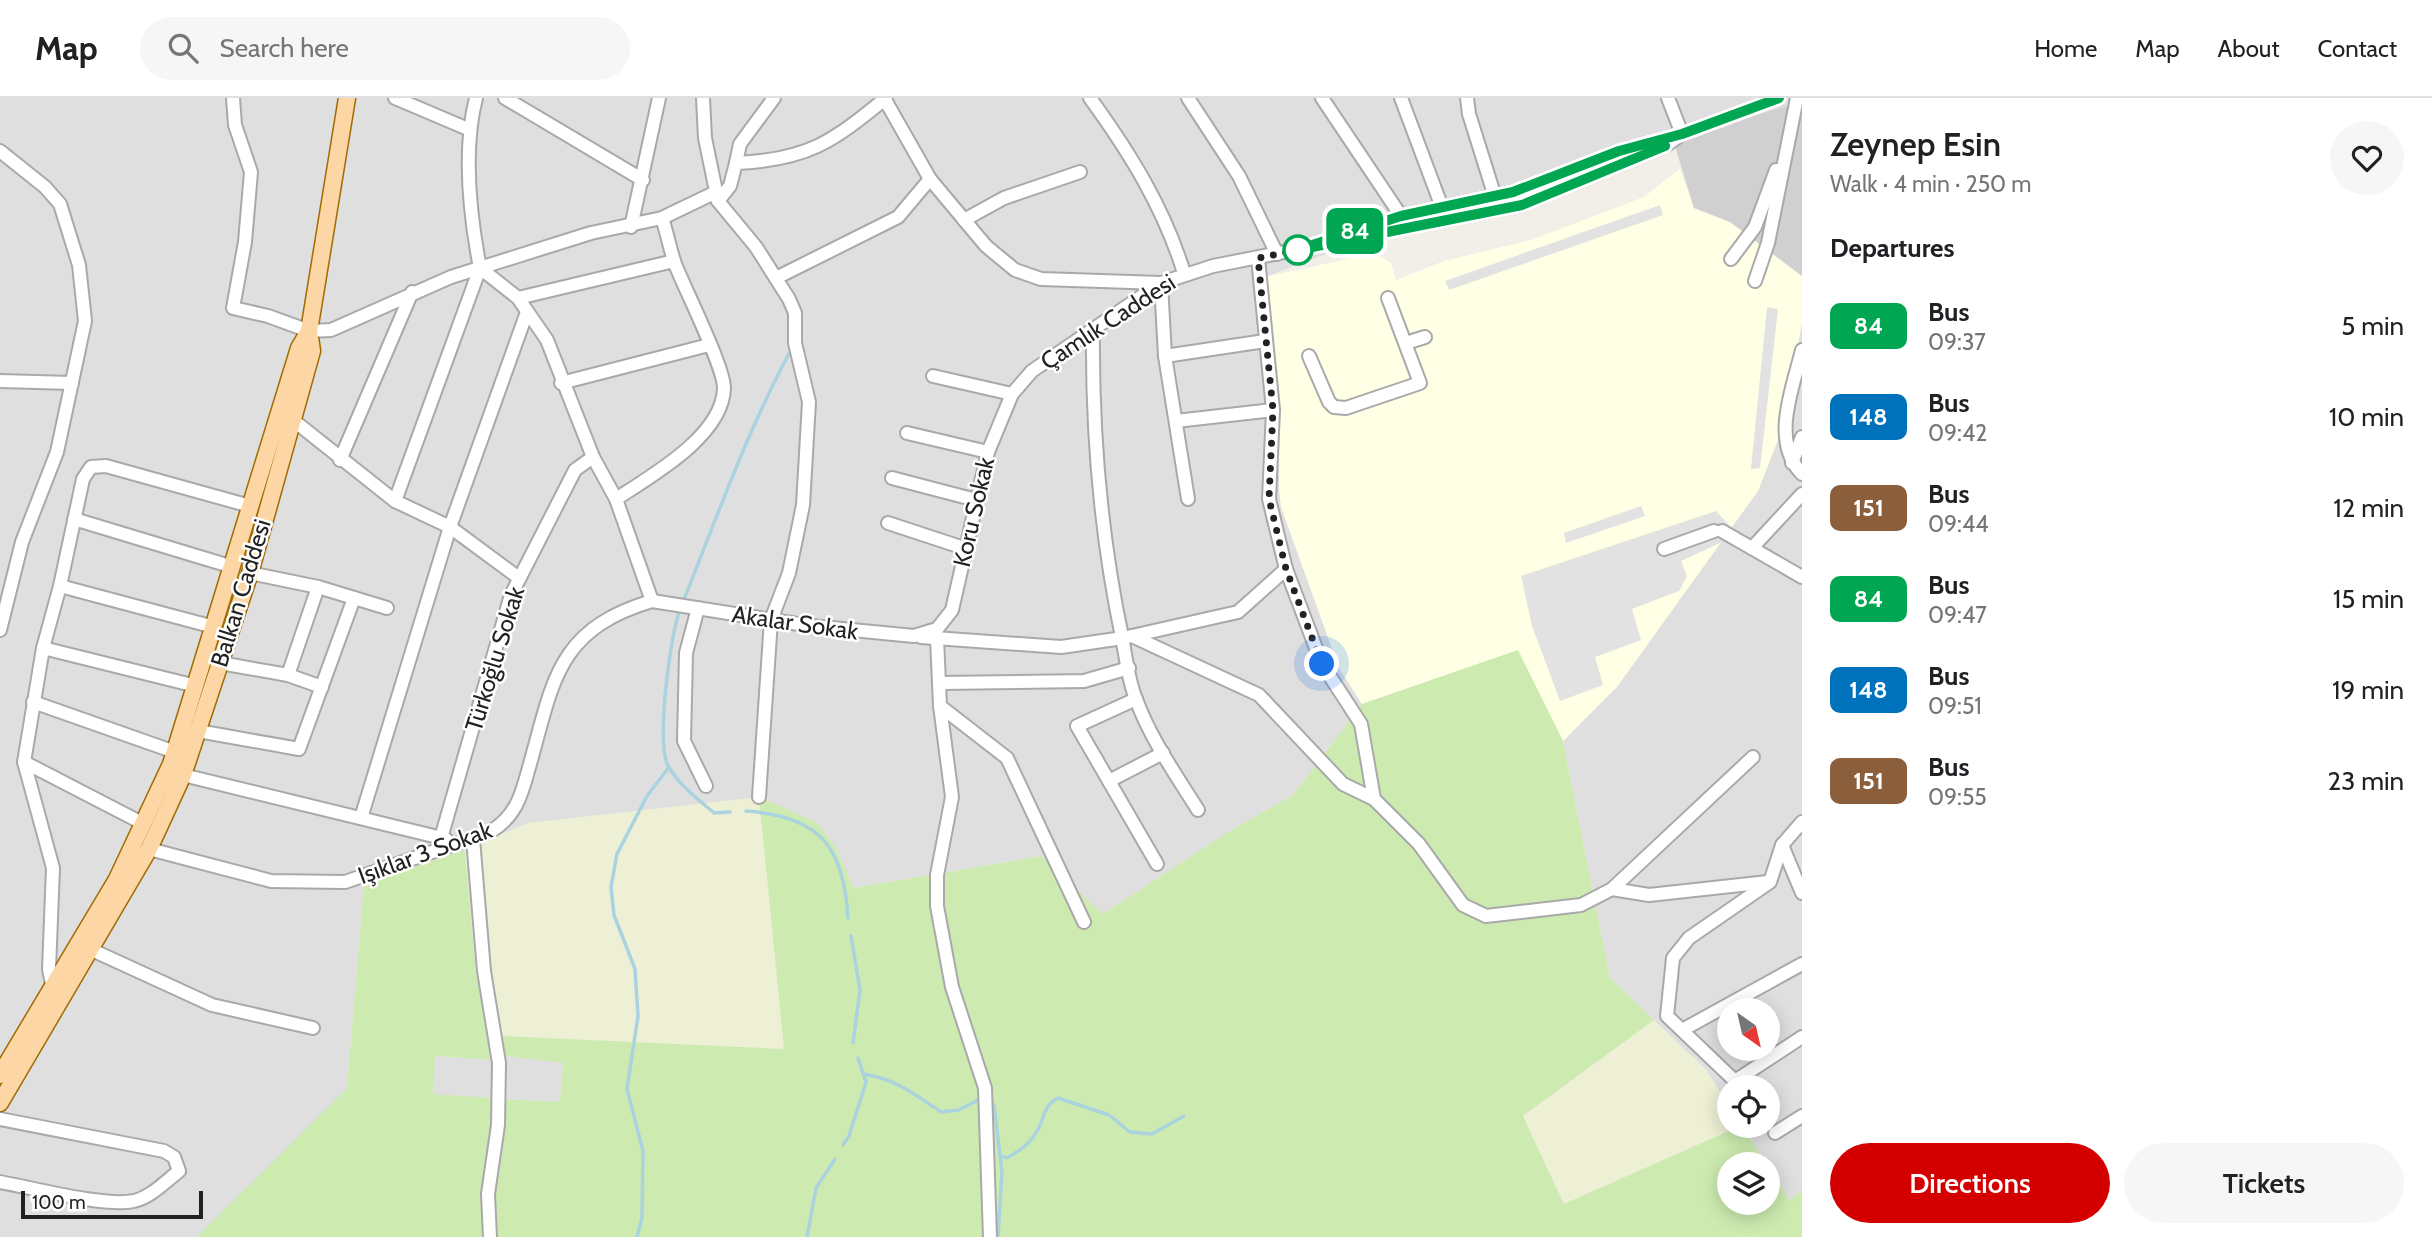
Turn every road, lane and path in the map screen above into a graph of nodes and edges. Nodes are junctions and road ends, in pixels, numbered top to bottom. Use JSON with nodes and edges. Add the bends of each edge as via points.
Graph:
{"nodes":[{"id":1,"x":233,"y":98,"type":"edge"},
{"id":2,"x":347,"y":98,"type":"edge"},
{"id":3,"x":395,"y":98,"type":"edge"},
{"id":4,"x":476,"y":98,"type":"edge"},
{"id":5,"x":505,"y":98,"type":"edge"},
{"id":6,"x":659,"y":98,"type":"edge"},
{"id":7,"x":703,"y":98,"type":"edge"},
{"id":8,"x":774,"y":98,"type":"edge"},
{"id":9,"x":885,"y":98,"type":"edge"},
{"id":10,"x":1090,"y":98,"type":"edge"},
{"id":11,"x":1188,"y":98,"type":"edge"},
{"id":12,"x":1322,"y":98,"type":"edge"},
{"id":13,"x":1401,"y":98,"type":"edge"},
{"id":14,"x":1467,"y":98,"type":"edge"},
{"id":15,"x":1668,"y":98,"type":"edge"},
{"id":16,"x":1779,"y":98,"type":"edge"},
{"id":17,"x":1800,"y":98,"type":"edge"},
{"id":18,"x":468,"y":130,"type":"junction"},
{"id":19,"x":1682,"y":134,"type":"junction"},
{"id":20,"x":1786,"y":144,"type":"junction"},
{"id":21,"x":0,"y":151,"type":"edge"},
{"id":22,"x":736,"y":163,"type":"junction"},
{"id":23,"x":1080,"y":172,"type":"dead end"},
{"id":24,"x":930,"y":179,"type":"junction"},
{"id":25,"x":643,"y":180,"type":"junction"},
{"id":26,"x":1495,"y":197,"type":"junction"},
{"id":27,"x":718,"y":201,"type":"junction"},
{"id":28,"x":1443,"y":209,"type":"junction"},
{"id":29,"x":1401,"y":216,"type":"junction"},
{"id":30,"x":662,"y":218,"type":"junction"},
{"id":31,"x":964,"y":220,"type":"junction"},
{"id":32,"x":631,"y":227,"type":"junction"},
{"id":33,"x":1297,"y":250,"type":"junction"},
{"id":34,"x":1277,"y":254,"type":"junction"},
{"id":35,"x":1258,"y":258,"type":"junction"},
{"id":36,"x":1731,"y":259,"type":"dead end"},
{"id":37,"x":674,"y":261,"type":"junction"},
{"id":38,"x":480,"y":268,"type":"junction"},
{"id":39,"x":1184,"y":273,"type":"junction"},
{"id":40,"x":776,"y":278,"type":"junction"},
{"id":41,"x":1755,"y":281,"type":"dead end"},
{"id":42,"x":1161,"y":283,"type":"junction"},
{"id":43,"x":412,"y":292,"type":"junction"},
{"id":44,"x":518,"y":298,"type":"junction"},
{"id":45,"x":1388,"y":298,"type":"dead end"},
{"id":46,"x":527,"y":312,"type":"junction"},
{"id":47,"x":309,"y":331,"type":"junction"},
{"id":48,"x":1093,"y":331,"type":"junction"},
{"id":49,"x":1425,"y":337,"type":"dead end"},
{"id":50,"x":1265,"y":341,"type":"junction"},
{"id":51,"x":1406,"y":343,"type":"junction"},
{"id":52,"x":709,"y":345,"type":"junction"},
{"id":53,"x":1802,"y":349,"type":"edge"},
{"id":54,"x":1165,"y":356,"type":"junction"},
{"id":55,"x":1309,"y":356,"type":"dead end"},
{"id":56,"x":933,"y":376,"type":"dead end"},
{"id":57,"x":0,"y":381,"type":"edge"},
{"id":58,"x":72,"y":383,"type":"junction"},
{"id":59,"x":561,"y":383,"type":"junction"},
{"id":60,"x":1012,"y":394,"type":"junction"},
{"id":61,"x":1273,"y":410,"type":"junction"},
{"id":62,"x":293,"y":419,"type":"junction"},
{"id":63,"x":1176,"y":421,"type":"junction"},
{"id":64,"x":907,"y":433,"type":"dead end"},
{"id":65,"x":1802,"y":437,"type":"edge"},
{"id":66,"x":988,"y":452,"type":"junction"},
{"id":67,"x":593,"y":457,"type":"junction"},
{"id":68,"x":340,"y":460,"type":"junction"},
{"id":69,"x":1792,"y":464,"type":"junction"},
{"id":70,"x":1802,"y":474,"type":"edge"},
{"id":71,"x":892,"y":478,"type":"dead end"},
{"id":72,"x":1802,"y":494,"type":"edge"},
{"id":73,"x":616,"y":499,"type":"junction"},
{"id":74,"x":1188,"y":499,"type":"dead end"},
{"id":75,"x":395,"y":500,"type":"junction"},
{"id":76,"x":976,"y":500,"type":"junction"},
{"id":77,"x":250,"y":506,"type":"junction"},
{"id":78,"x":74,"y":519,"type":"junction"},
{"id":79,"x":888,"y":523,"type":"dead end"},
{"id":80,"x":450,"y":527,"type":"junction"},
{"id":81,"x":964,"y":548,"type":"junction"},
{"id":82,"x":1752,"y":548,"type":"junction"},
{"id":83,"x":1664,"y":549,"type":"dead end"},
{"id":84,"x":233,"y":567,"type":"junction"},
{"id":85,"x":1286,"y":569,"type":"junction"},
{"id":86,"x":250,"y":573,"type":"junction"},
{"id":87,"x":1802,"y":577,"type":"edge"},
{"id":88,"x":519,"y":578,"type":"junction"},
{"id":89,"x":60,"y":586,"type":"junction"},
{"id":90,"x":317,"y":587,"type":"junction"},
{"id":91,"x":354,"y":598,"type":"junction"},
{"id":92,"x":652,"y":601,"type":"junction"},
{"id":93,"x":387,"y":608,"type":"dead end"},
{"id":94,"x":696,"y":608,"type":"junction"},
{"id":95,"x":771,"y":620,"type":"junction"},
{"id":96,"x":214,"y":627,"type":"junction"},
{"id":97,"x":0,"y":630,"type":"edge"},
{"id":98,"x":937,"y":633,"type":"junction"},
{"id":99,"x":1127,"y":637,"type":"junction"},
{"id":100,"x":43,"y":648,"type":"junction"},
{"id":101,"x":220,"y":663,"type":"junction"},
{"id":102,"x":1129,"y":668,"type":"junction"},
{"id":103,"x":288,"y":675,"type":"junction"},
{"id":104,"x":939,"y":683,"type":"junction"},
{"id":105,"x":196,"y":686,"type":"junction"},
{"id":106,"x":322,"y":687,"type":"junction"},
{"id":107,"x":1136,"y":699,"type":"junction"},
{"id":108,"x":33,"y":702,"type":"junction"},
{"id":109,"x":940,"y":706,"type":"junction"},
{"id":110,"x":198,"y":731,"type":"junction"},
{"id":111,"x":175,"y":752,"type":"junction"},
{"id":112,"x":1163,"y":753,"type":"junction"},
{"id":113,"x":1753,"y":757,"type":"dead end"},
{"id":114,"x":24,"y":762,"type":"junction"},
{"id":115,"x":183,"y":775,"type":"junction"},
{"id":116,"x":1109,"y":781,"type":"junction"},
{"id":117,"x":706,"y":786,"type":"dead end"},
{"id":118,"x":759,"y":797,"type":"dead end"},
{"id":119,"x":1374,"y":799,"type":"junction"},
{"id":120,"x":1198,"y":810,"type":"dead end"},
{"id":121,"x":361,"y":818,"type":"junction"},
{"id":122,"x":1802,"y":822,"type":"edge"},
{"id":123,"x":144,"y":824,"type":"junction"},
{"id":124,"x":441,"y":838,"type":"junction"},
{"id":125,"x":467,"y":841,"type":"junction"},
{"id":126,"x":1782,"y":845,"type":"junction"},
{"id":127,"x":141,"y":847,"type":"junction"},
{"id":128,"x":1157,"y":864,"type":"dead end"},
{"id":129,"x":1770,"y":882,"type":"junction"},
{"id":130,"x":1612,"y":889,"type":"junction"},
{"id":131,"x":1802,"y":894,"type":"edge"},
{"id":132,"x":1084,"y":922,"type":"dead end"},
{"id":133,"x":92,"y":950,"type":"junction"},
{"id":134,"x":1802,"y":964,"type":"edge"},
{"id":135,"x":53,"y":989,"type":"junction"},
{"id":136,"x":313,"y":1028,"type":"dead end"},
{"id":137,"x":1684,"y":1030,"type":"junction"},
{"id":138,"x":1802,"y":1037,"type":"edge"},
{"id":139,"x":0,"y":1075,"type":"edge"},
{"id":140,"x":0,"y":1103,"type":"edge"},
{"id":141,"x":1802,"y":1116,"type":"edge"},
{"id":142,"x":0,"y":1119,"type":"edge"},
{"id":143,"x":1780,"y":1130,"type":"edge"},
{"id":144,"x":0,"y":1182,"type":"edge"},
{"id":145,"x":490,"y":1237,"type":"edge"},
{"id":146,"x":990,"y":1237,"type":"edge"}],
"edges":[{"from":1,"to":47,"type":"street","via":[[235,125],[251,172],[233,308]]},
{"from":2,"to":47,"type":"main road","name":"Balkan Caddesi"},
{"from":3,"to":18,"type":"street"},
{"from":4,"to":18,"type":"street"},
{"from":5,"to":25,"type":"street"},
{"from":6,"to":25,"type":"street"},
{"from":7,"to":27,"type":"street","via":[[705,138]]},
{"from":8,"to":22,"type":"street","via":[[740,144]]},
{"from":9,"to":22,"type":"street","via":[[832,139],[799,155],[775,162]]},
{"from":9,"to":24,"type":"street"},
{"from":10,"to":39,"type":"street","via":[[1128,150],[1161,212]]},
{"from":11,"to":34,"type":"street","via":[[1239,176]]},
{"from":12,"to":29,"type":"street"},
{"from":13,"to":28,"type":"street"},
{"from":14,"to":26,"type":"street"},
{"from":15,"to":19,"type":"street"},
{"from":16,"to":19,"type":"street","name":"Çamlık Caddesi"},
{"from":17,"to":20,"type":"street"},
{"from":18,"to":38,"type":"street","via":[[473,233]]},
{"from":19,"to":26,"type":"street","name":"Çamlık Caddesi","via":[[1619,151]]},
{"from":19,"to":33,"type":"street","name":"Çamlık Caddesi","via":[[1665,146],[1522,205]]},
{"from":20,"to":36,"type":"street","via":[[1755,227]]},
{"from":20,"to":41,"type":"street","via":[[1768,243]]},
{"from":21,"to":58,"type":"street","via":[[52,194],[71,234],[85,321]]},
{"from":22,"to":27,"type":"street","via":[[730,186]]},
{"from":23,"to":31,"type":"street","via":[[1004,198]]},
{"from":24,"to":31,"type":"street"},
{"from":24,"to":40,"type":"street","via":[[898,217]]},
{"from":25,"to":32,"type":"street"},
{"from":26,"to":28,"type":"street","name":"Çamlık Caddesi"},
{"from":27,"to":30,"type":"street","via":[[714,193]]},
{"from":27,"to":40,"type":"street"},
{"from":28,"to":29,"type":"street","name":"Çamlık Caddesi"},
{"from":29,"to":33,"type":"street","name":"Çamlık Caddesi"},
{"from":30,"to":32,"type":"street"},
{"from":30,"to":37,"type":"street"},
{"from":31,"to":42,"type":"street","via":[[1015,270],[1041,279]]},
{"from":32,"to":38,"type":"street","via":[[592,233]]},
{"from":33,"to":34,"type":"street","name":"Çamlık Caddesi"},
{"from":34,"to":35,"type":"street","name":"Çamlık Caddesi"},
{"from":35,"to":39,"type":"street","name":"Çamlık Caddesi"},
{"from":35,"to":50,"type":"street"},
{"from":37,"to":44,"type":"street"},
{"from":37,"to":52,"type":"street"},
{"from":38,"to":43,"type":"street"},
{"from":38,"to":44,"type":"street"},
{"from":38,"to":75,"type":"street"},
{"from":39,"to":42,"type":"street","name":"Çamlık Caddesi"},
{"from":40,"to":95,"type":"street","via":[[795,313],[795,343],[809,402],[803,505],[789,573]]},
{"from":42,"to":48,"type":"street","name":"Çamlık Caddesi"},
{"from":42,"to":54,"type":"street"},
{"from":43,"to":47,"type":"street","via":[[331,330]]},
{"from":43,"to":68,"type":"street"},
{"from":44,"to":46,"type":"street"},
{"from":45,"to":51,"type":"street"},
{"from":46,"to":59,"type":"street","via":[[547,340]]},
{"from":46,"to":80,"type":"street"},
{"from":47,"to":62,"type":"main road","name":"Balkan Caddesi","via":[[312,351]]},
{"from":47,"to":77,"type":"main road","name":"Balkan Caddesi","via":[[299,348]]},
{"from":48,"to":60,"type":"street","name":"Çamlık Caddesi","via":[[1032,371]]},
{"from":48,"to":99,"type":"street","via":[[1093,389],[1109,576]]},
{"from":49,"to":51,"type":"street"},
{"from":50,"to":54,"type":"street"},
{"from":50,"to":61,"type":"street"},
{"from":51,"to":55,"type":"street","via":[[1420,383],[1346,408],[1329,402]]},
{"from":52,"to":59,"type":"street"},
{"from":52,"to":73,"type":"street","via":[[724,387],[716,414],[702,435],[661,470]]},
{"from":53,"to":69,"type":"street","via":[[1784,425]]},
{"from":54,"to":63,"type":"street"},
{"from":56,"to":60,"type":"street"},
{"from":57,"to":58,"type":"street"},
{"from":58,"to":97,"type":"street","via":[[58,453],[22,542]]},
{"from":59,"to":67,"type":"street"},
{"from":60,"to":66,"type":"street","name":"Koru Sokak"},
{"from":61,"to":63,"type":"street"},
{"from":61,"to":85,"type":"street","via":[[1269,499]]},
{"from":62,"to":68,"type":"street"},
{"from":62,"to":86,"type":"main road","name":"Balkan Caddesi"},
{"from":63,"to":74,"type":"street"},
{"from":64,"to":66,"type":"street"},
{"from":65,"to":69,"type":"street"},
{"from":66,"to":76,"type":"street","name":"Koru Sokak"},
{"from":67,"to":73,"type":"street"},
{"from":67,"to":88,"type":"street","name":"Türkoğlu Sokak","via":[[575,470]]},
{"from":68,"to":75,"type":"street"},
{"from":69,"to":70,"type":"street"},
{"from":71,"to":76,"type":"street"},
{"from":72,"to":82,"type":"street"},
{"from":73,"to":92,"type":"street"},
{"from":75,"to":80,"type":"street"},
{"from":76,"to":81,"type":"street","name":"Koru Sokak"},
{"from":77,"to":78,"type":"street","via":[[98,465],[83,479]]},
{"from":77,"to":84,"type":"main road","name":"Balkan Caddesi"},
{"from":78,"to":84,"type":"street"},
{"from":78,"to":89,"type":"street"},
{"from":79,"to":81,"type":"street"},
{"from":80,"to":88,"type":"street"},
{"from":80,"to":121,"type":"street"},
{"from":81,"to":98,"type":"street","name":"Koru Sokak","via":[[952,610]]},
{"from":82,"to":83,"type":"street","via":[[1718,531]]},
{"from":82,"to":87,"type":"street"},
{"from":84,"to":86,"type":"main road"},
{"from":84,"to":96,"type":"main road","name":"Balkan Caddesi"},
{"from":85,"to":99,"type":"street","name":"Akalar Sokak","via":[[1238,612]]},
{"from":85,"to":119,"type":"street","via":[[1322,664],[1361,724]]},
{"from":86,"to":90,"type":"street"},
{"from":86,"to":101,"type":"main road","name":"Balkan Caddesi"},
{"from":88,"to":124,"type":"street","name":"Türkoğlu Sokak"},
{"from":89,"to":96,"type":"street"},
{"from":89,"to":100,"type":"street"},
{"from":90,"to":91,"type":"street"},
{"from":90,"to":103,"type":"street"},
{"from":91,"to":93,"type":"street"},
{"from":91,"to":106,"type":"street"},
{"from":92,"to":94,"type":"street","name":"Akalar Sokak"},
{"from":92,"to":125,"type":"street","name":"Işıklar 3 Sokak","via":[[609,619],[568,652],[552,689],[517,806],[502,825]]},
{"from":94,"to":95,"type":"street","name":"Akalar Sokak"},
{"from":94,"to":117,"type":"street","via":[[686,653],[684,741]]},
{"from":95,"to":98,"type":"street","name":"Akalar Sokak","via":[[914,636]]},
{"from":95,"to":118,"type":"street"},
{"from":96,"to":105,"type":"main road","name":"Balkan Caddesi"},
{"from":98,"to":99,"type":"street","name":"Akalar Sokak","via":[[1062,647]]},
{"from":98,"to":104,"type":"street"},
{"from":99,"to":102,"type":"street"},
{"from":99,"to":119,"type":"street","via":[[1259,695],[1343,784]]},
{"from":100,"to":105,"type":"street"},
{"from":100,"to":108,"type":"street"},
{"from":101,"to":103,"type":"street"},
{"from":101,"to":110,"type":"main road","name":"Balkan Caddesi"},
{"from":102,"to":104,"type":"street","via":[[1084,681]]},
{"from":102,"to":107,"type":"street"},
{"from":103,"to":106,"type":"street"},
{"from":104,"to":109,"type":"street"},
{"from":105,"to":111,"type":"main road","name":"Balkan Caddesi"},
{"from":106,"to":110,"type":"street","via":[[299,750]]},
{"from":107,"to":112,"type":"street"},
{"from":107,"to":116,"type":"street","via":[[1077,726]]},
{"from":108,"to":111,"type":"street"},
{"from":108,"to":114,"type":"street"},
{"from":109,"to":132,"type":"street","via":[[1007,758]]},
{"from":109,"to":146,"type":"street","via":[[952,797],[937,875],[937,906],[951,987],[985,1088]]},
{"from":110,"to":115,"type":"main road","name":"Balkan Caddesi"},
{"from":111,"to":123,"type":"main road","name":"Balkan Caddesi"},
{"from":112,"to":116,"type":"street"},
{"from":112,"to":120,"type":"street"},
{"from":113,"to":130,"type":"street"},
{"from":114,"to":123,"type":"street"},
{"from":114,"to":135,"type":"street","via":[[53,868],[49,969]]},
{"from":115,"to":121,"type":"street"},
{"from":115,"to":127,"type":"main road","name":"Balkan Caddesi"},
{"from":116,"to":128,"type":"street"},
{"from":119,"to":130,"type":"street","via":[[1419,844],[1463,905],[1486,916],[1581,905]]},
{"from":121,"to":124,"type":"street"},
{"from":122,"to":126,"type":"street"},
{"from":123,"to":127,"type":"main road","name":"Balkan Caddesi"},
{"from":124,"to":125,"type":"street"},
{"from":125,"to":127,"type":"street","name":"Işıklar 3 Sokak","via":[[359,879],[296,884],[245,876]]},
{"from":125,"to":145,"type":"street","via":[[499,1063],[498,1125],[488,1194]]},
{"from":126,"to":129,"type":"street"},
{"from":126,"to":131,"type":"street"},
{"from":127,"to":133,"type":"main road","name":"Balkan Caddesi"},
{"from":127,"to":135,"type":"main road","name":"Balkan Caddesi"},
{"from":129,"to":130,"type":"street","via":[[1649,895]]},
{"from":129,"to":137,"type":"street","via":[[1689,937],[1673,958],[1667,1016]]},
{"from":133,"to":136,"type":"street","via":[[212,1005]]},
{"from":133,"to":140,"type":"main road","name":"Balkan Caddesi"},
{"from":134,"to":137,"type":"street"},
{"from":135,"to":139,"type":"main road","name":"Balkan Caddesi"},
{"from":137,"to":138,"type":"street","via":[[1735,1081]]},
{"from":141,"to":143,"type":"street"},
{"from":142,"to":144,"type":"street","via":[[164,1151],[174,1157],[179,1171],[152,1194],[134,1201],[114,1202]]}]}
